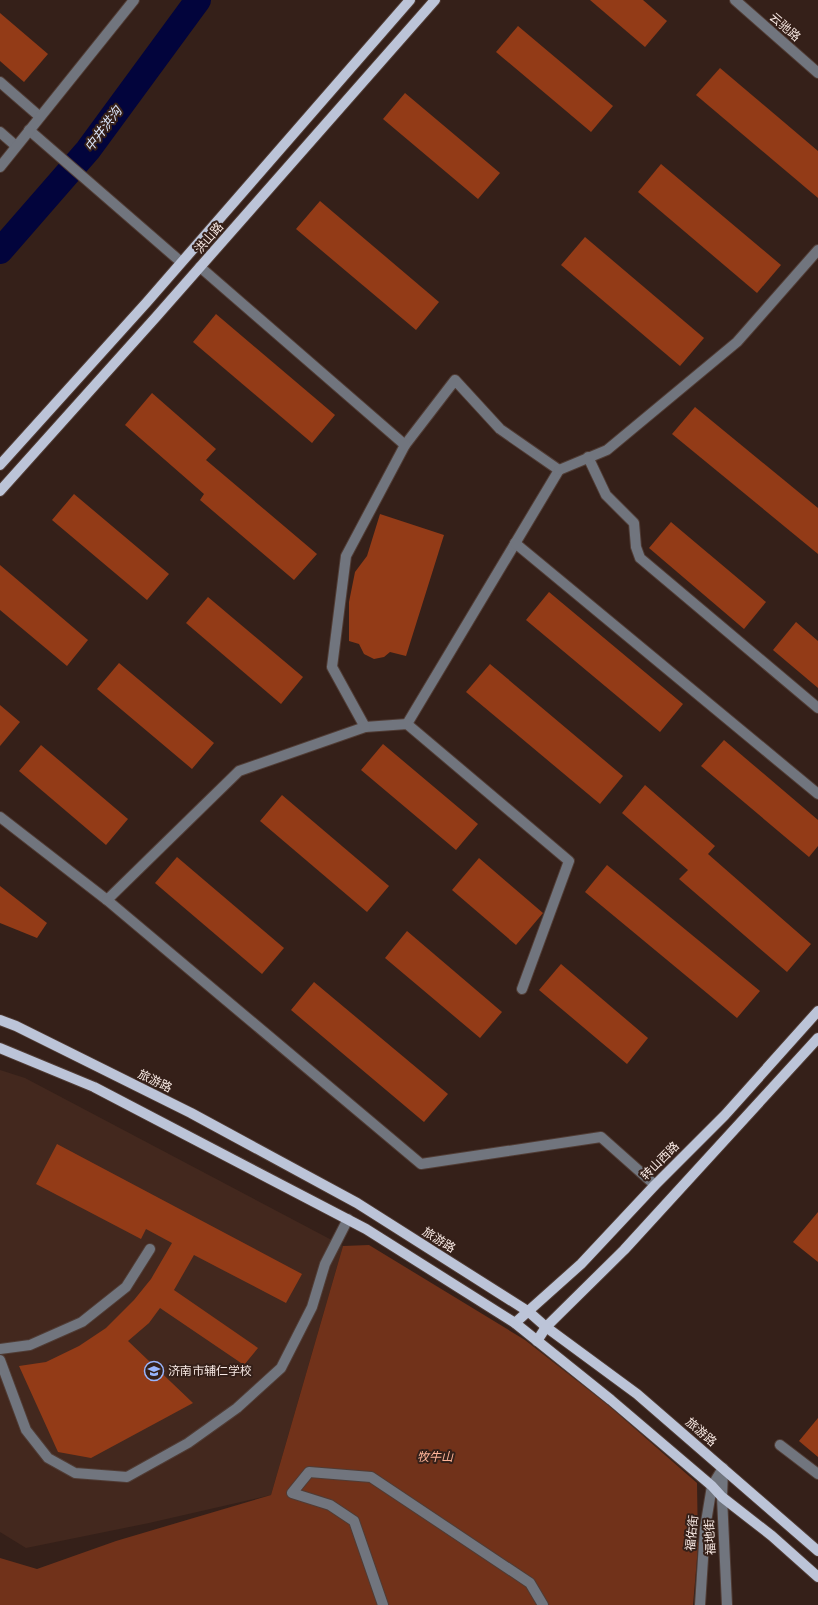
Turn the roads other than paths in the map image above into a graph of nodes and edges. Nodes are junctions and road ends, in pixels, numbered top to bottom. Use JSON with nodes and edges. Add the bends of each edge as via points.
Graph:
{"nodes":[{"id":1,"x":134,"y":0,"type":"edge"},
{"id":2,"x":410,"y":0,"type":"edge"},
{"id":3,"x":434,"y":0,"type":"edge"},
{"id":4,"x":735,"y":0,"type":"edge"},
{"id":5,"x":818,"y":73,"type":"edge"},
{"id":6,"x":0,"y":82,"type":"edge"},
{"id":7,"x":40,"y":116,"type":"junction"},
{"id":8,"x":29,"y":130,"type":"junction"},
{"id":9,"x":0,"y":132,"type":"edge"},
{"id":10,"x":16,"y":146,"type":"junction"},
{"id":11,"x":0,"y":167,"type":"edge"},
{"id":12,"x":818,"y":250,"type":"edge"},
{"id":13,"x":181,"y":262,"type":"junction"},
{"id":14,"x":200,"y":267,"type":"junction"},
{"id":15,"x":405,"y":445,"type":"junction"},
{"id":16,"x":588,"y":457,"type":"junction"},
{"id":17,"x":0,"y":465,"type":"edge"},
{"id":18,"x":559,"y":470,"type":"junction"},
{"id":19,"x":0,"y":491,"type":"edge"},
{"id":20,"x":515,"y":543,"type":"junction"},
{"id":21,"x":818,"y":708,"type":"edge"},
{"id":22,"x":407,"y":724,"type":"junction"},
{"id":23,"x":365,"y":727,"type":"junction"},
{"id":24,"x":818,"y":794,"type":"edge"},
{"id":25,"x":0,"y":817,"type":"edge"},
{"id":26,"x":107,"y":900,"type":"junction"},
{"id":27,"x":522,"y":989,"type":"dead end"},
{"id":28,"x":818,"y":1011,"type":"edge"},
{"id":29,"x":0,"y":1020,"type":"edge"},
{"id":30,"x":818,"y":1038,"type":"edge"},
{"id":31,"x":0,"y":1048,"type":"edge"},
{"id":32,"x":655,"y":1185,"type":"junction"},
{"id":33,"x":348,"y":1219,"type":"junction"},
{"id":34,"x":150,"y":1250,"type":"dead end"},
{"id":35,"x":529,"y":1312,"type":"junction"},
{"id":36,"x":515,"y":1323,"type":"junction"},
{"id":37,"x":546,"y":1327,"type":"junction"},
{"id":38,"x":537,"y":1341,"type":"junction"},
{"id":39,"x":0,"y":1349,"type":"edge"},
{"id":40,"x":0,"y":1360,"type":"edge"},
{"id":41,"x":780,"y":1445,"type":"dead end"},
{"id":42,"x":723,"y":1468,"type":"junction"},
{"id":43,"x":818,"y":1474,"type":"edge"},
{"id":44,"x":712,"y":1486,"type":"junction"},
{"id":45,"x":722,"y":1497,"type":"junction"},
{"id":46,"x":818,"y":1551,"type":"edge"},
{"id":47,"x":818,"y":1577,"type":"edge"},
{"id":48,"x":383,"y":1605,"type":"edge"},
{"id":49,"x":543,"y":1605,"type":"edge"},
{"id":50,"x":700,"y":1605,"type":"edge"},
{"id":51,"x":726,"y":1605,"type":"edge"}],
"edges":[{"from":1,"to":7,"type":"street"},
{"from":2,"to":13,"type":"main road","name":"洪山路"},
{"from":3,"to":14,"type":"main road","name":"洪山路"},
{"from":4,"to":5,"type":"street","name":"云驰路"},
{"from":6,"to":7,"type":"street"},
{"from":7,"to":8,"type":"street"},
{"from":8,"to":10,"type":"street"},
{"from":8,"to":13,"type":"street"},
{"from":9,"to":10,"type":"street"},
{"from":10,"to":11,"type":"street"},
{"from":12,"to":16,"type":"street","via":[[737,342],[607,450]]},
{"from":13,"to":17,"type":"main road","name":"洪山路"},
{"from":14,"to":15,"type":"street"},
{"from":14,"to":19,"type":"main road","name":"洪山路"},
{"from":15,"to":18,"type":"street","via":[[455,380],[500,429]]},
{"from":15,"to":23,"type":"street","via":[[346,556],[332,667]]},
{"from":16,"to":18,"type":"street"},
{"from":16,"to":21,"type":"street","via":[[606,495],[634,524],[636,547],[640,558]]},
{"from":18,"to":20,"type":"street"},
{"from":20,"to":22,"type":"street"},
{"from":20,"to":24,"type":"street"},
{"from":22,"to":23,"type":"street"},
{"from":22,"to":27,"type":"street","via":[[569,861]]},
{"from":23,"to":26,"type":"street","via":[[239,772]]},
{"from":25,"to":26,"type":"street"},
{"from":26,"to":32,"type":"street","via":[[421,1164],[601,1137]]},
{"from":28,"to":32,"type":"main road","name":"转山西路","via":[[725,1115]]},
{"from":29,"to":35,"type":"main road","name":"旅游路","via":[[191,1112],[357,1203]]},
{"from":30,"to":37,"type":"main road","via":[[624,1250]]},
{"from":31,"to":33,"type":"main road","via":[[94,1087]]},
{"from":32,"to":35,"type":"main road","name":"转山西路","via":[[581,1264]]},
{"from":33,"to":36,"type":"main road"},
{"from":33,"to":40,"type":"street","via":[[325,1264],[312,1307],[281,1368],[237,1408],[188,1443],[127,1477],[75,1473],[48,1458],[26,1430]]},
{"from":34,"to":39,"type":"street","via":[[126,1287],[82,1322],[30,1345]]},
{"from":35,"to":36,"type":"main road","name":"转山西路"},
{"from":35,"to":37,"type":"main road","name":"旅游路"},
{"from":36,"to":38,"type":"main road"},
{"from":37,"to":38,"type":"main road"},
{"from":37,"to":42,"type":"main road","name":"旅游路","via":[[637,1394]]},
{"from":38,"to":44,"type":"main road"},
{"from":41,"to":43,"type":"street"},
{"from":42,"to":44,"type":"street","name":"福佑街"},
{"from":42,"to":45,"type":"street","name":"福地街"},
{"from":42,"to":46,"type":"main road","name":"旅游路"},
{"from":44,"to":45,"type":"main road"},
{"from":44,"to":50,"type":"street","name":"福佑街","via":[[705,1528]]},
{"from":45,"to":47,"type":"main road","via":[[772,1536]]},
{"from":45,"to":51,"type":"street","name":"福地街"},
{"from":48,"to":49,"type":"street","via":[[354,1521],[330,1505],[292,1493],[309,1472],[371,1477],[530,1583]]}]}
